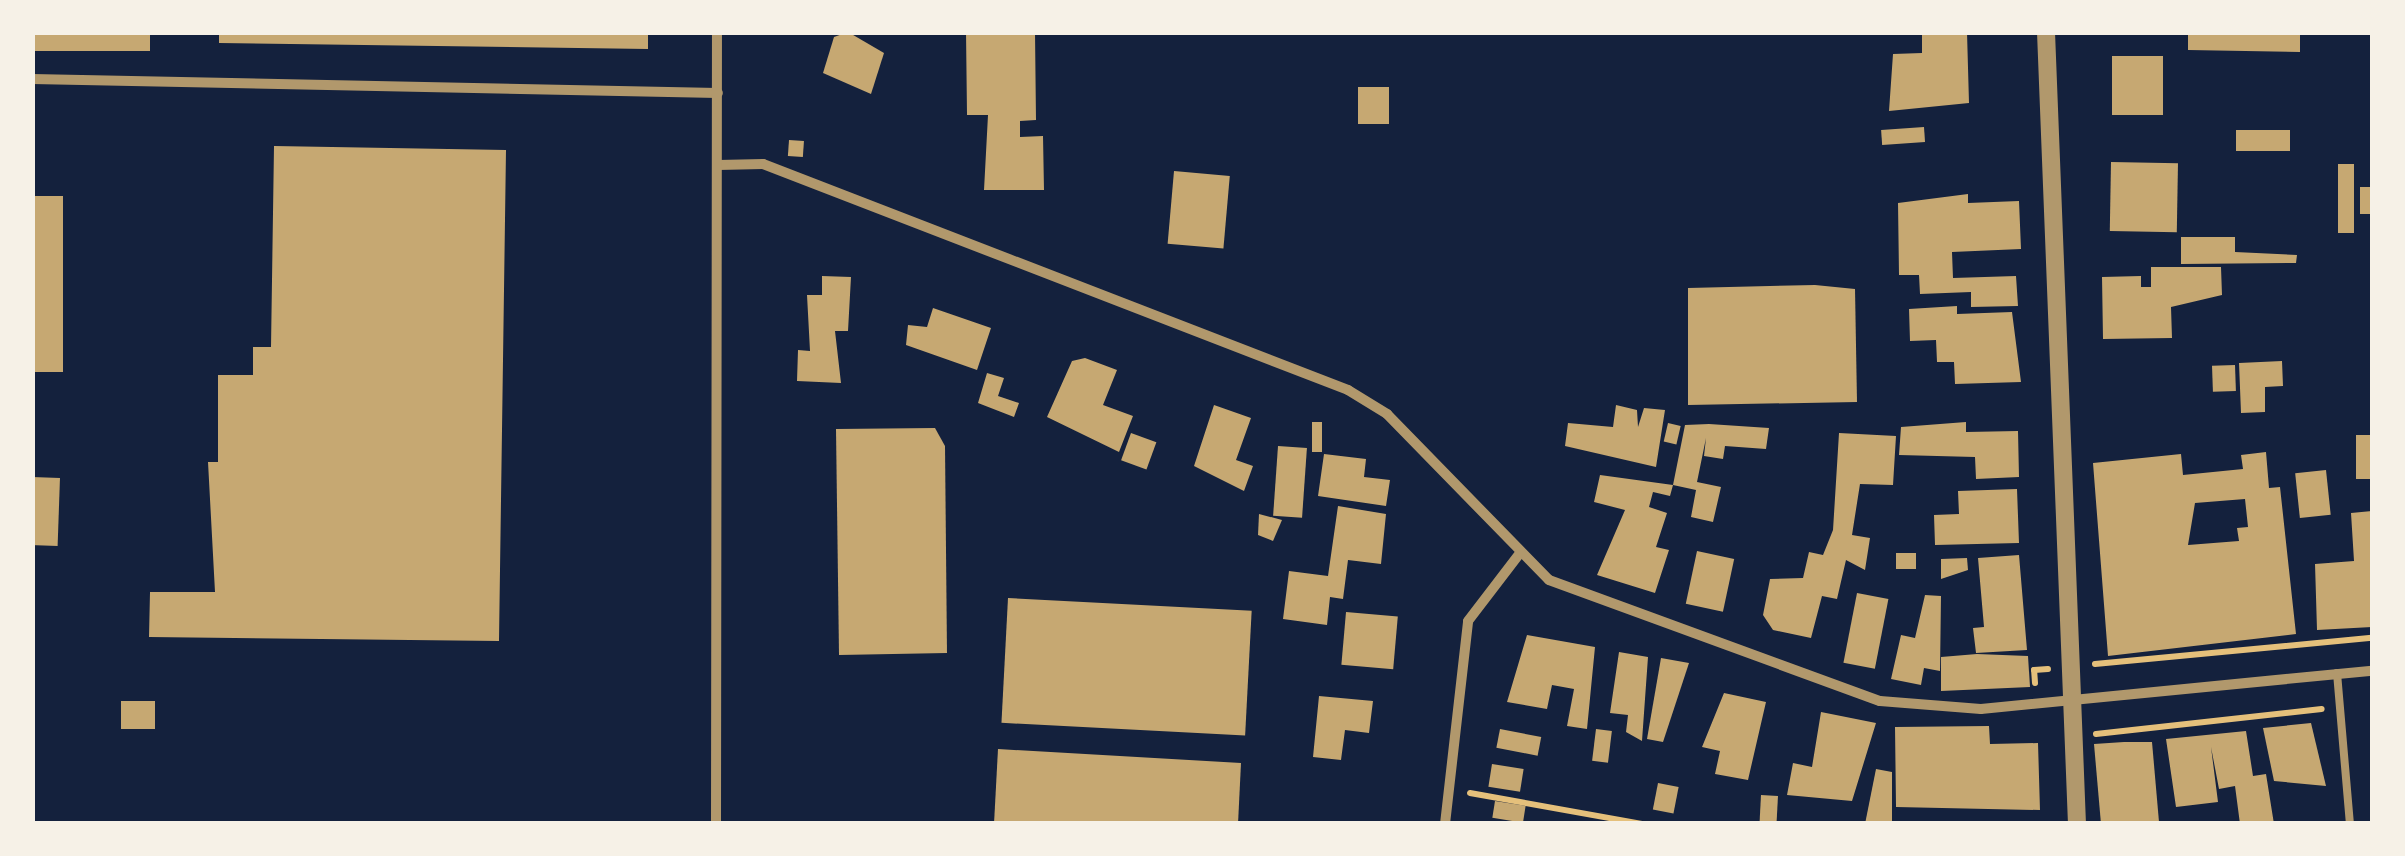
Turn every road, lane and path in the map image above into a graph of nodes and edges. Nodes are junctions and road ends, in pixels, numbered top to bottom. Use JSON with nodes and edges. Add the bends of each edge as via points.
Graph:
{"nodes":[{"id":1,"x":717,"y":32,"type":"edge"},
{"id":2,"x":2046,"y":32,"type":"edge"},
{"id":3,"x":32,"y":79,"type":"edge"},
{"id":4,"x":718,"y":93,"type":"junction"},
{"id":5,"x":718,"y":165,"type":"junction"},
{"id":6,"x":1520,"y":553,"type":"junction"},
{"id":7,"x":2372,"y":638,"type":"edge"},
{"id":8,"x":2072,"y":666,"type":"junction"},
{"id":9,"x":2034,"y":670,"type":"dead end"},
{"id":10,"x":2372,"y":671,"type":"edge"},
{"id":11,"x":2336,"y":672,"type":"junction"},
{"id":12,"x":2072,"y":700,"type":"junction"},
{"id":13,"x":2333,"y":708,"type":"dead end"},
{"id":14,"x":2074,"y":736,"type":"junction"},
{"id":15,"x":1449,"y":790,"type":"junction"},
{"id":16,"x":716,"y":824,"type":"edge"},
{"id":17,"x":1445,"y":824,"type":"edge"},
{"id":18,"x":1643,"y":824,"type":"edge"},
{"id":19,"x":2076,"y":824,"type":"edge"},
{"id":20,"x":2350,"y":824,"type":"edge"}],
"edges":[{"from":1,"to":4,"type":"street"},
{"from":2,"to":8,"type":"street"},
{"from":3,"to":4,"type":"street"},
{"from":4,"to":5,"type":"street"},
{"from":5,"to":6,"type":"street","via":[[764,164],[1348,390],[1387,414]]},
{"from":5,"to":16,"type":"street"},
{"from":6,"to":12,"type":"street","via":[[1549,580],[1880,701],[1981,709]]},
{"from":6,"to":15,"type":"street","via":[[1468,621]]},
{"from":7,"to":8,"type":"path"},
{"from":8,"to":9,"type":"path"},
{"from":8,"to":12,"type":"street"},
{"from":10,"to":11,"type":"street"},
{"from":11,"to":12,"type":"street"},
{"from":11,"to":20,"type":"lane"},
{"from":12,"to":14,"type":"street"},
{"from":13,"to":14,"type":"path"},
{"from":14,"to":19,"type":"street"},
{"from":15,"to":17,"type":"street"},
{"from":15,"to":18,"type":"path"}]}
